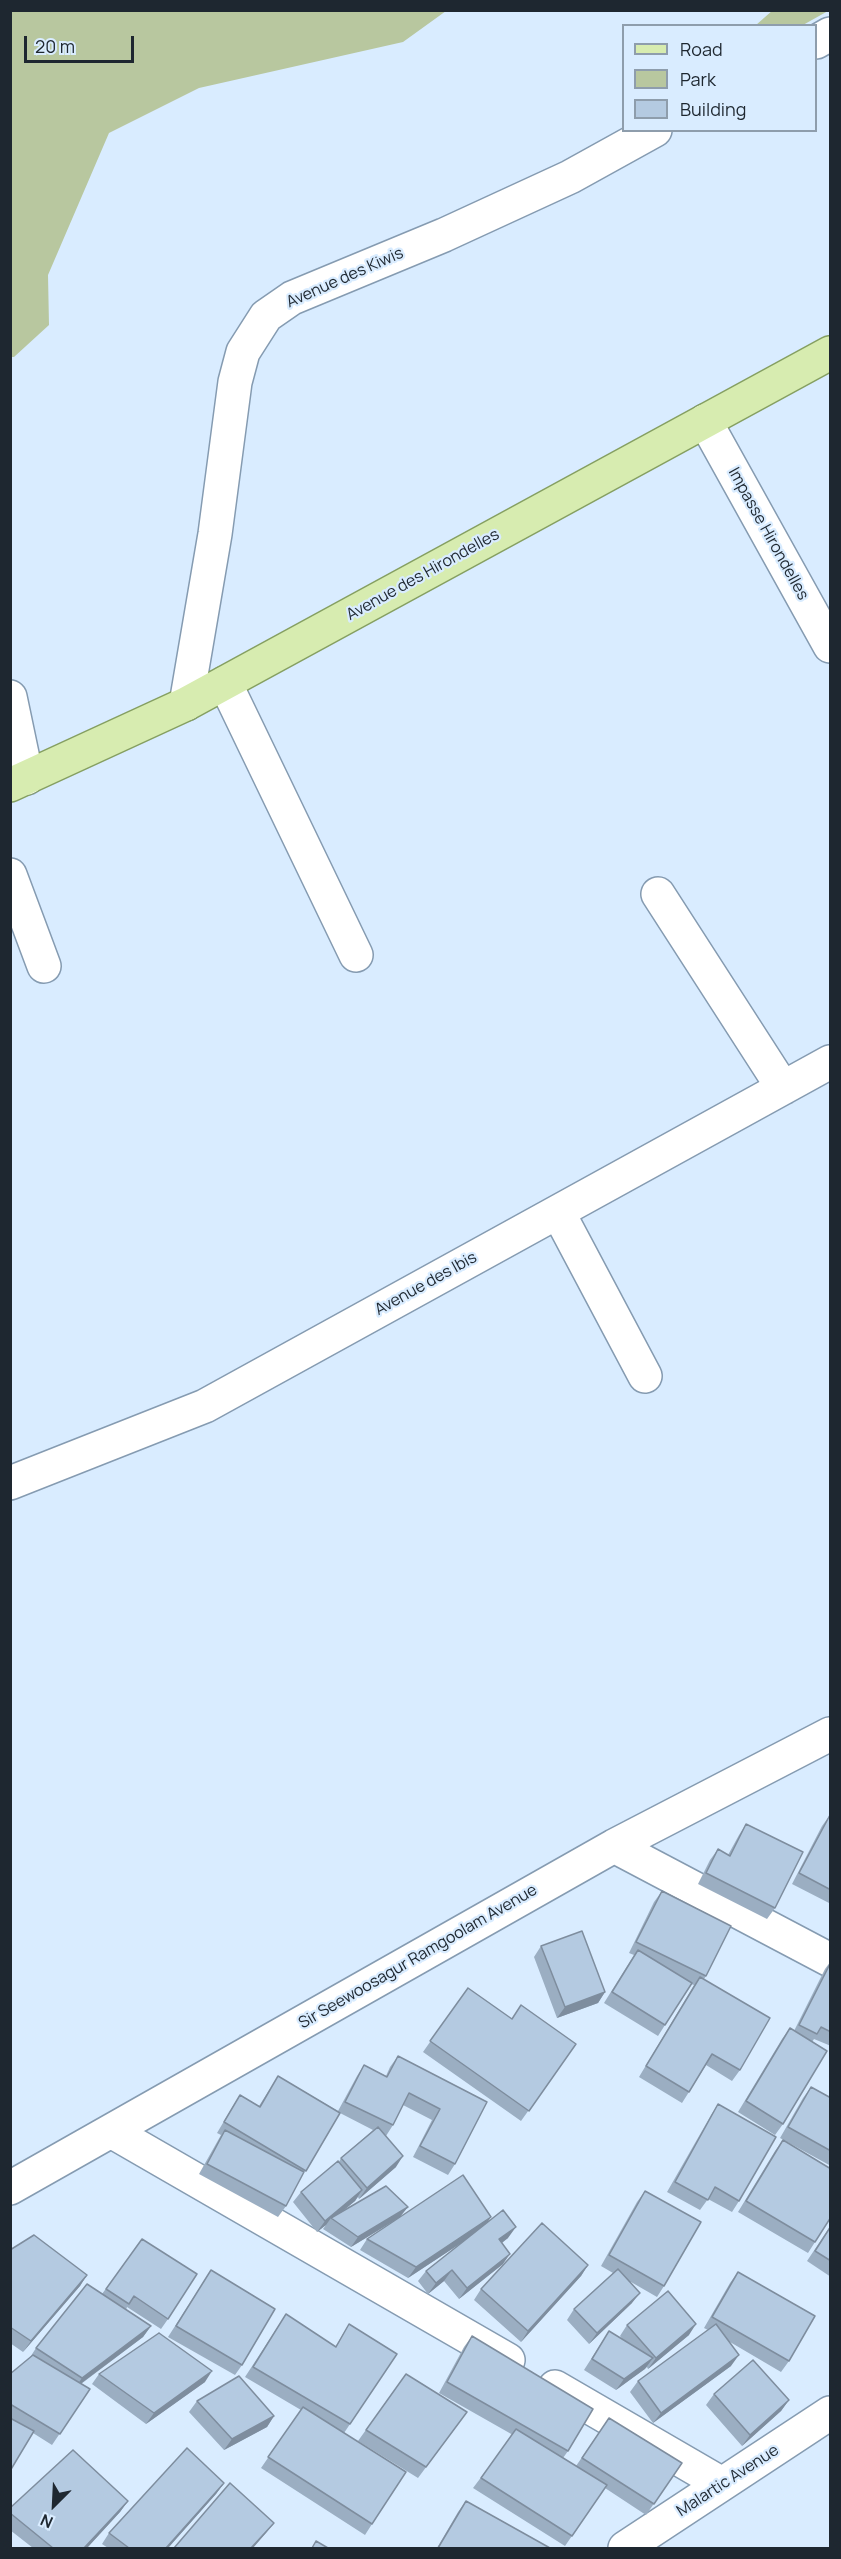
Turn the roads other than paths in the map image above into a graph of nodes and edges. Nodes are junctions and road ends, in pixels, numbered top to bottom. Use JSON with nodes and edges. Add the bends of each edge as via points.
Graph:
{"nodes":[{"id":1,"x":831,"y":34,"type":"edge"},
{"id":2,"x":817,"y":41,"type":"edge"},
{"id":3,"x":651,"y":132,"type":"edge"},
{"id":4,"x":831,"y":353,"type":"edge"},
{"id":5,"x":705,"y":421,"type":"junction"},
{"id":6,"x":831,"y":646,"type":"edge"},
{"id":7,"x":225,"y":683,"type":"junction"},
{"id":8,"x":10,"y":698,"type":"edge"},
{"id":9,"x":186,"y":704,"type":"junction"},
{"id":10,"x":19,"y":782,"type":"edge"},
{"id":11,"x":10,"y":875,"type":"edge"},
{"id":12,"x":658,"y":894,"type":"dead end"},
{"id":13,"x":356,"y":955,"type":"dead end"},
{"id":14,"x":44,"y":966,"type":"dead end"},
{"id":15,"x":831,"y":1062,"type":"edge"},
{"id":16,"x":783,"y":1088,"type":"junction"},
{"id":17,"x":558,"y":1212,"type":"junction"},
{"id":18,"x":645,"y":1376,"type":"dead end"},
{"id":19,"x":10,"y":1483,"type":"edge"},
{"id":20,"x":831,"y":1734,"type":"edge"},
{"id":21,"x":614,"y":1845,"type":"junction"},
{"id":22,"x":831,"y":1960,"type":"edge"},
{"id":23,"x":111,"y":2131,"type":"junction"},
{"id":24,"x":10,"y":2188,"type":"edge"},
{"id":25,"x":831,"y":2413,"type":"edge"},
{"id":26,"x":722,"y":2484,"type":"junction"},
{"id":27,"x":626,"y":2548,"type":"edge"}],
"edges":[{"from":1,"to":2,"type":"street"},
{"from":3,"to":9,"type":"street","name":"Avenue des Kiwis","via":[[570,177],[292,298],[266,316],[243,352],[235,382],[215,534]]},
{"from":4,"to":5,"type":"main road","name":"Avenue des Hirondelles"},
{"from":5,"to":6,"type":"street","name":"Impasse Hirondelles"},
{"from":5,"to":7,"type":"main road","name":"Avenue des Hirondelles"},
{"from":7,"to":9,"type":"main road","name":"Avenue des Hirondelles"},
{"from":7,"to":13,"type":"street"},
{"from":8,"to":10,"type":"street"},
{"from":9,"to":10,"type":"main road","name":"Avenue des Hirondelles"},
{"from":11,"to":14,"type":"street"},
{"from":12,"to":16,"type":"street"},
{"from":15,"to":16,"type":"street","name":"Avenue des Ibis"},
{"from":16,"to":17,"type":"street","name":"Avenue des Ibis"},
{"from":17,"to":18,"type":"street"},
{"from":17,"to":19,"type":"street","name":"Avenue des Ibis","via":[[205,1406]]},
{"from":20,"to":21,"type":"street","name":"Sir Seewoosagur Ramgoolam Avenue"},
{"from":21,"to":22,"type":"street"},
{"from":21,"to":23,"type":"street","name":"Sir Seewoosagur Ramgoolam Avenue"},
{"from":23,"to":24,"type":"street","name":"Sir Seewoosagur Ramgoolam Avenue"},
{"from":23,"to":26,"type":"street"},
{"from":25,"to":26,"type":"street","name":"Malartic Avenue"},
{"from":26,"to":27,"type":"street","name":"Malartic Avenue"}]}
